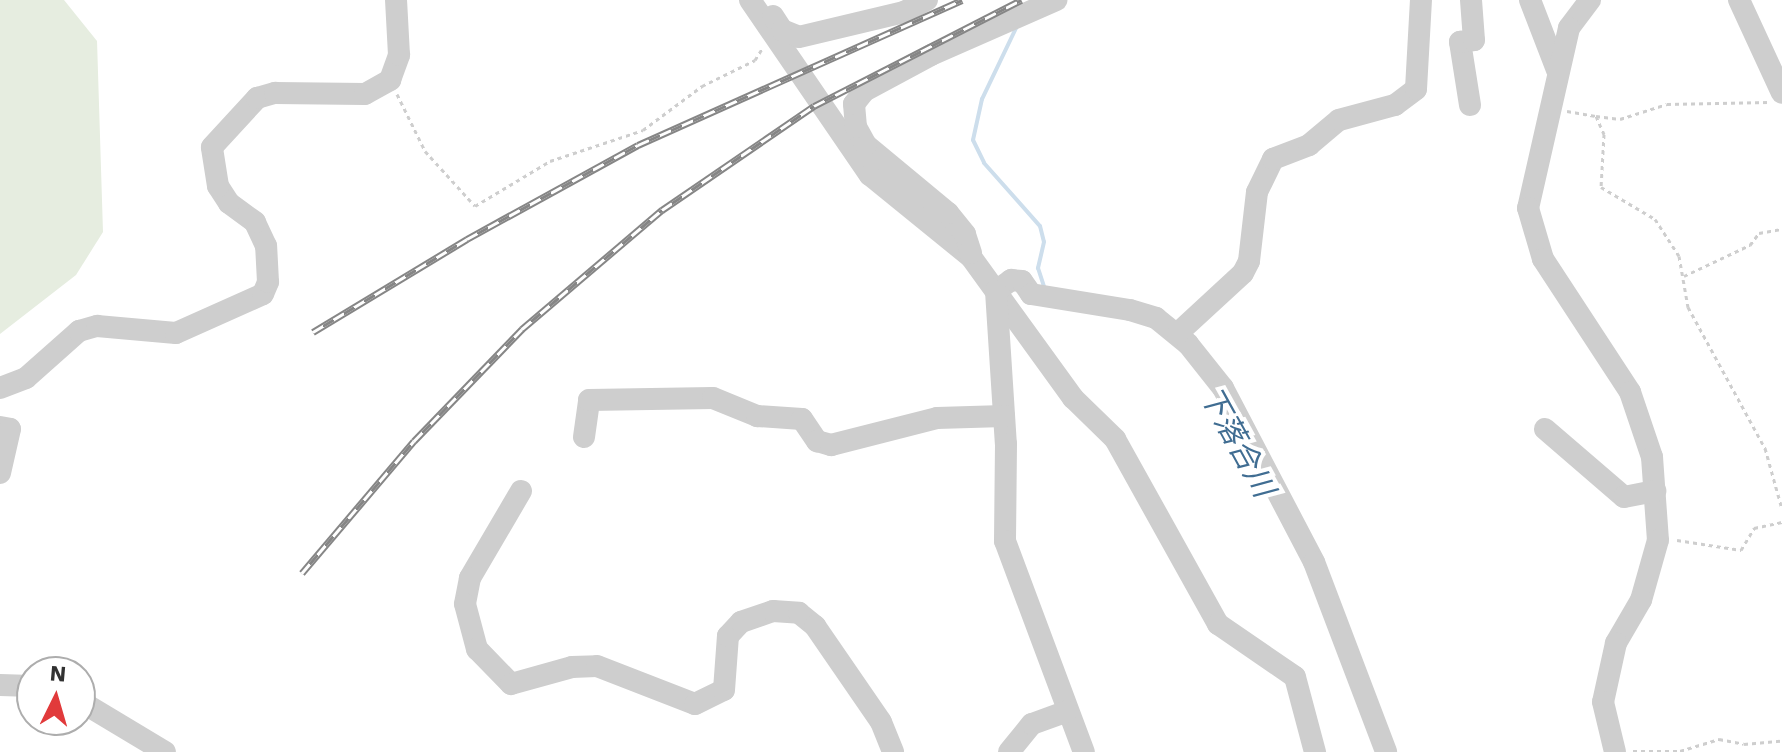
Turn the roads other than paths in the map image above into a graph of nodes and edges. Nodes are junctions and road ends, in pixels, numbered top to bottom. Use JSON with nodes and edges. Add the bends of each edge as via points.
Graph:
{"nodes":[{"id":1,"x":396,"y":0,"type":"edge"},
{"id":2,"x":927,"y":0,"type":"edge"},
{"id":3,"x":1056,"y":0,"type":"edge"},
{"id":4,"x":1421,"y":0,"type":"edge"},
{"id":5,"x":1471,"y":0,"type":"edge"},
{"id":6,"x":1530,"y":0,"type":"edge"},
{"id":7,"x":1590,"y":0,"type":"edge"},
{"id":8,"x":1739,"y":0,"type":"edge"},
{"id":9,"x":750,"y":1,"type":"edge"},
{"id":10,"x":1557,"y":70,"type":"junction"},
{"id":11,"x":1781,"y":93,"type":"edge"},
{"id":12,"x":1470,"y":105,"type":"dead end"},
{"id":13,"x":971,"y":257,"type":"junction"},
{"id":14,"x":996,"y":291,"type":"junction"},
{"id":15,"x":1178,"y":333,"type":"junction"},
{"id":16,"x":0,"y":388,"type":"edge"},
{"id":17,"x":1004,"y":416,"type":"junction"},
{"id":18,"x":0,"y":427,"type":"edge"},
{"id":19,"x":1545,"y":429,"type":"dead end"},
{"id":20,"x":584,"y":437,"type":"dead end"},
{"id":21,"x":0,"y":473,"type":"edge"},
{"id":22,"x":521,"y":491,"type":"dead end"},
{"id":23,"x":1655,"y":491,"type":"junction"},
{"id":24,"x":96,"y":711,"type":"edge"},
{"id":25,"x":1067,"y":711,"type":"junction"},
{"id":26,"x":165,"y":752,"type":"edge"},
{"id":27,"x":893,"y":752,"type":"edge"},
{"id":28,"x":1009,"y":752,"type":"edge"},
{"id":29,"x":1084,"y":752,"type":"edge"},
{"id":30,"x":1315,"y":752,"type":"edge"},
{"id":31,"x":1386,"y":752,"type":"edge"},
{"id":32,"x":1615,"y":752,"type":"edge"}],
"edges":[{"from":1,"to":16,"type":"street","via":[[399,55],[390,80],[365,94],[275,93],[257,98],[212,147],[218,186],[229,203],[255,222],[266,246],[268,282],[263,294],[176,333],[97,326],[79,331],[26,378]]},
{"from":2,"to":9,"type":"street","via":[[904,12],[799,37],[782,30],[766,4]]},
{"from":3,"to":13,"type":"street","via":[[864,91],[854,104],[856,127],[866,145],[948,213],[965,234]]},
{"from":4,"to":15,"type":"street","via":[[1416,89],[1395,105],[1346,116],[1309,145],[1273,159],[1257,192],[1243,273]]},
{"from":5,"to":12,"type":"street","via":[[1474,40],[1460,42]]},
{"from":6,"to":10,"type":"street"},
{"from":7,"to":10,"type":"street","via":[[1569,28]]},
{"from":8,"to":11,"type":"street"},
{"from":9,"to":13,"type":"street","via":[[772,45],[891,195]]},
{"from":10,"to":23,"type":"street","via":[[1529,188],[1533,236],[1630,392],[1646,427]]},
{"from":13,"to":14,"type":"street"},
{"from":14,"to":15,"type":"street","via":[[1011,280],[1022,281],[1047,296],[1156,318]]},
{"from":14,"to":17,"type":"street"},
{"from":14,"to":30,"type":"street","via":[[1073,398],[1115,439],[1218,624],[1295,677]]},
{"from":15,"to":31,"type":"street","via":[[1223,388],[1314,562]]},
{"from":17,"to":20,"type":"street","via":[[937,418],[831,445],[817,441],[802,419],[757,416],[713,398],[589,400]]},
{"from":17,"to":25,"type":"street","via":[[1005,541]]},
{"from":18,"to":21,"type":"street","via":[[10,429]]},
{"from":19,"to":23,"type":"street","via":[[1624,497]]},
{"from":22,"to":27,"type":"street","via":[[470,578],[465,604],[477,649],[511,684],[597,666],[695,704],[724,690],[728,636],[741,622],[773,611],[799,613],[815,626],[881,722]]},
{"from":23,"to":32,"type":"street","via":[[1658,540],[1641,600],[1616,643],[1603,702]]},
{"from":24,"to":26,"type":"street"},
{"from":25,"to":28,"type":"street","via":[[1032,724]]},
{"from":25,"to":29,"type":"street"}]}
